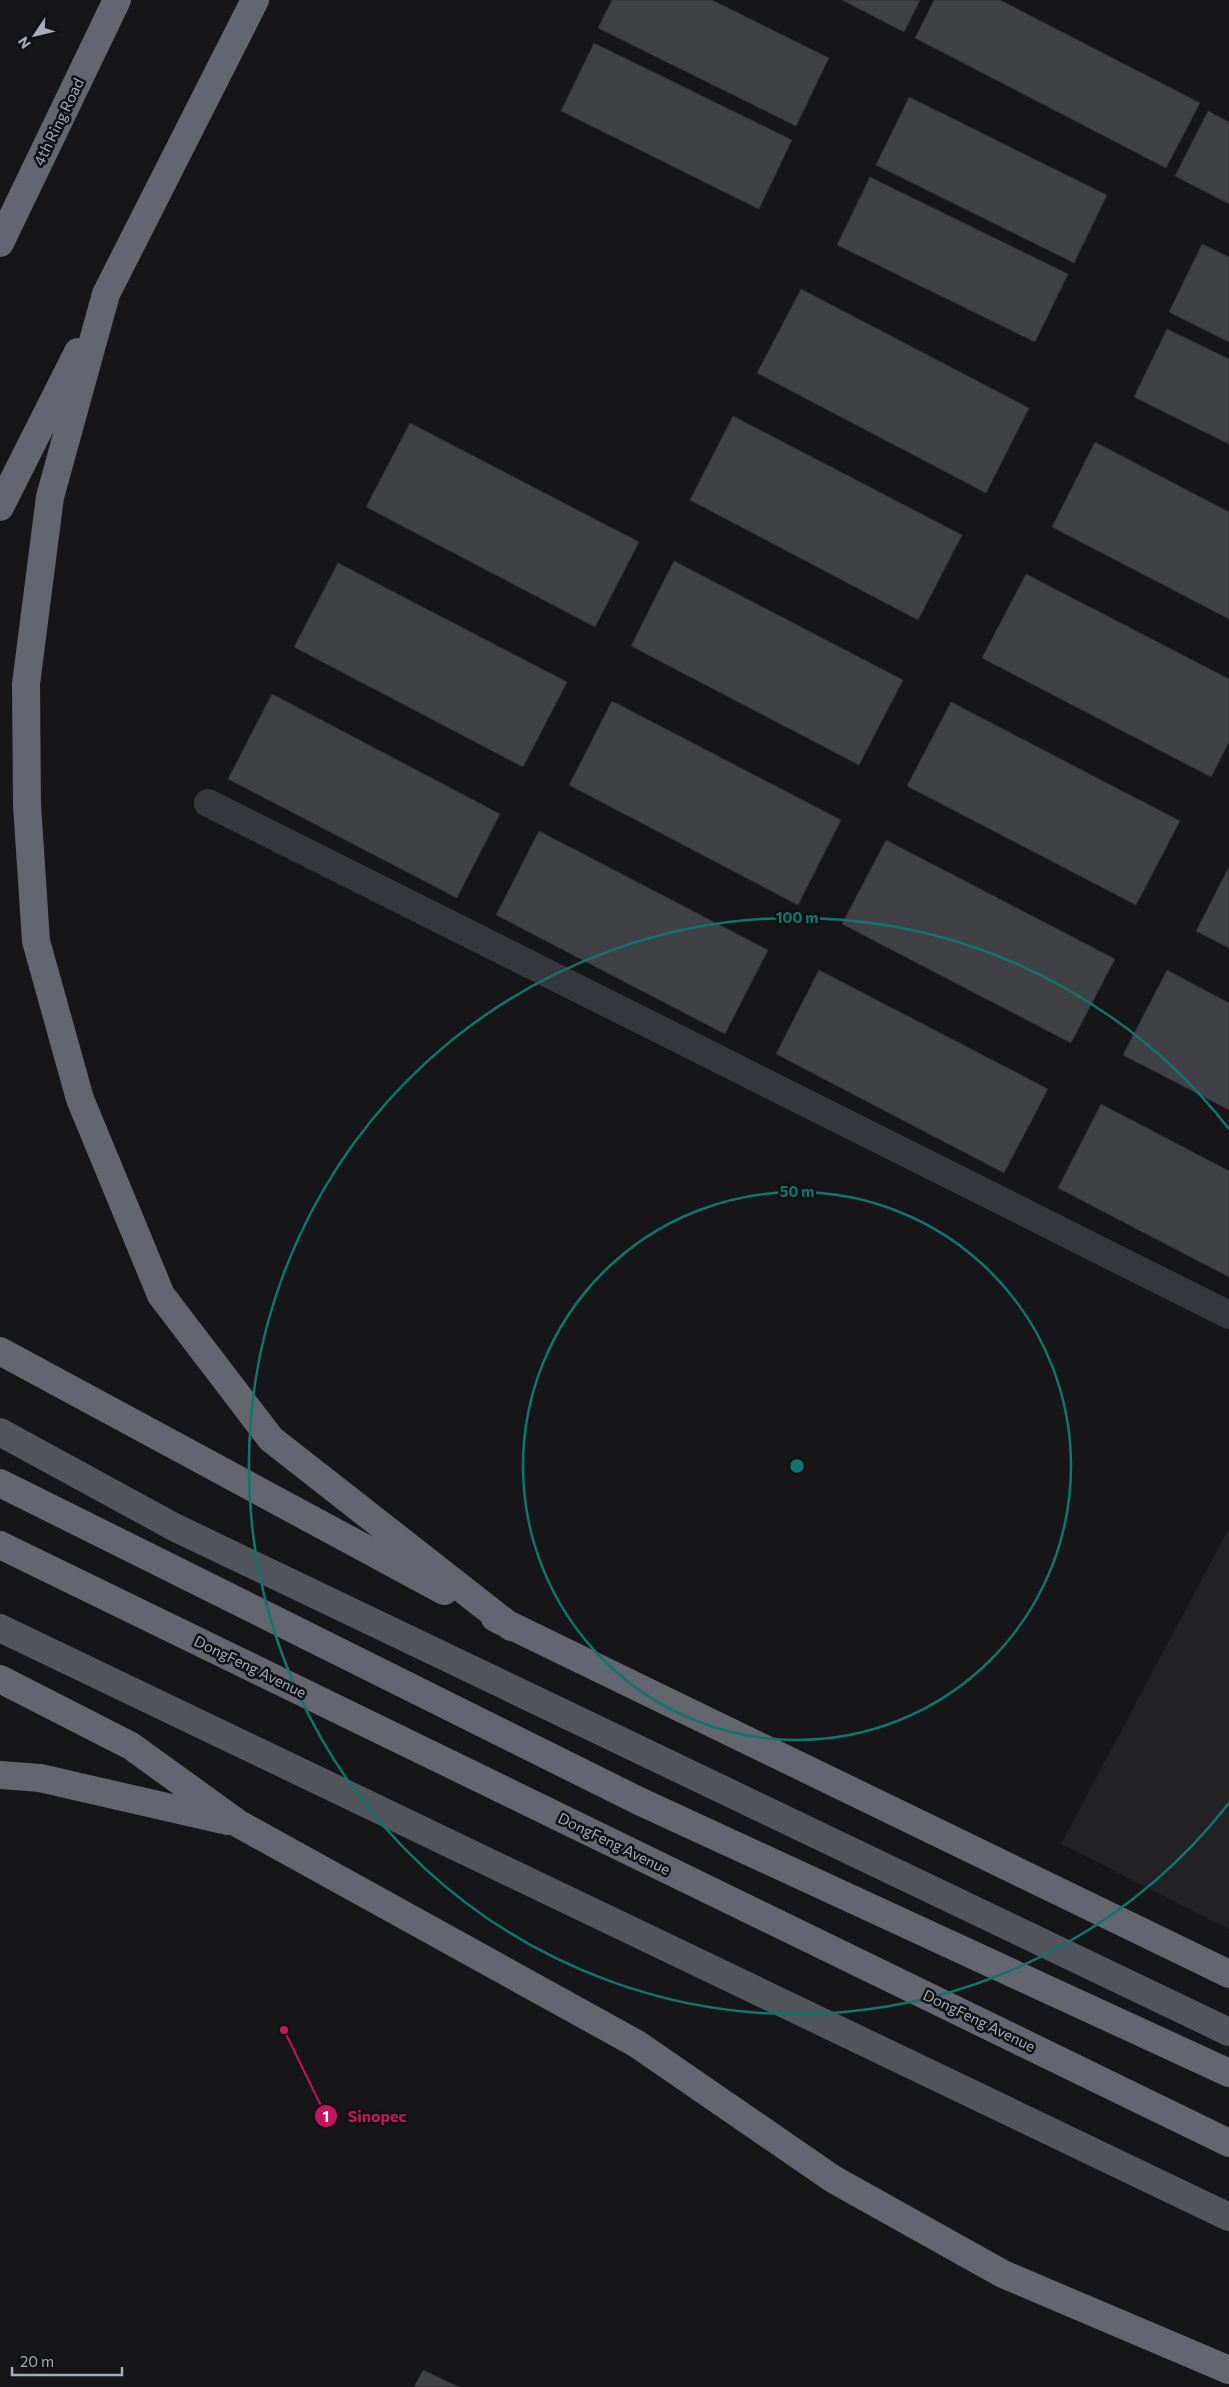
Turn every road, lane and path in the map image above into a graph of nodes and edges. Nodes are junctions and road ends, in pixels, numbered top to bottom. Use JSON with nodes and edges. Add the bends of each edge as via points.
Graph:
{"nodes":[{"id":1,"x":117,"y":0,"type":"edge"},
{"id":2,"x":255,"y":0,"type":"edge"},
{"id":3,"x":0,"y":243,"type":"edge"},
{"id":4,"x":106,"y":294,"type":"junction"},
{"id":5,"x":0,"y":507,"type":"edge"},
{"id":6,"x":208,"y":803,"type":"dead end"},
{"id":7,"x":1229,"y":1315,"type":"edge"},
{"id":8,"x":0,"y":1351,"type":"edge"},
{"id":9,"x":0,"y":1432,"type":"edge"},
{"id":10,"x":0,"y":1483,"type":"edge"},
{"id":11,"x":0,"y":1545,"type":"edge"},
{"id":12,"x":510,"y":1627,"type":"junction"},
{"id":13,"x":0,"y":1628,"type":"edge"},
{"id":14,"x":0,"y":1679,"type":"edge"},
{"id":15,"x":0,"y":1775,"type":"edge"},
{"id":16,"x":239,"y":1824,"type":"junction"},
{"id":17,"x":1229,"y":1974,"type":"edge"},
{"id":18,"x":1229,"y":2032,"type":"edge"},
{"id":19,"x":1229,"y":2073,"type":"edge"},
{"id":20,"x":1229,"y":2142,"type":"edge"},
{"id":21,"x":1229,"y":2217,"type":"edge"},
{"id":22,"x":1229,"y":2370,"type":"edge"}],
"edges":[{"from":1,"to":3,"type":"highway","name":"4th Ring Road"},
{"from":2,"to":4,"type":"highway"},
{"from":4,"to":5,"type":"highway"},
{"from":4,"to":12,"type":"highway","via":[[50,498],[26,684],[27,805],[36,942],[80,1099],[161,1295],[272,1439]]},
{"from":6,"to":7,"type":"lane"},
{"from":8,"to":12,"type":"highway"},
{"from":9,"to":18,"type":"main road","via":[[174,1528]]},
{"from":10,"to":19,"type":"highway","via":[[638,1801]]},
{"from":11,"to":20,"type":"highway","name":"DongFeng Avenue"},
{"from":12,"to":17,"type":"highway"},
{"from":13,"to":21,"type":"main road"},
{"from":14,"to":16,"type":"highway","via":[[131,1746]]},
{"from":15,"to":16,"type":"highway","via":[[40,1778]]},
{"from":16,"to":22,"type":"highway","via":[[637,2044],[834,2179],[1003,2274]]}]}
